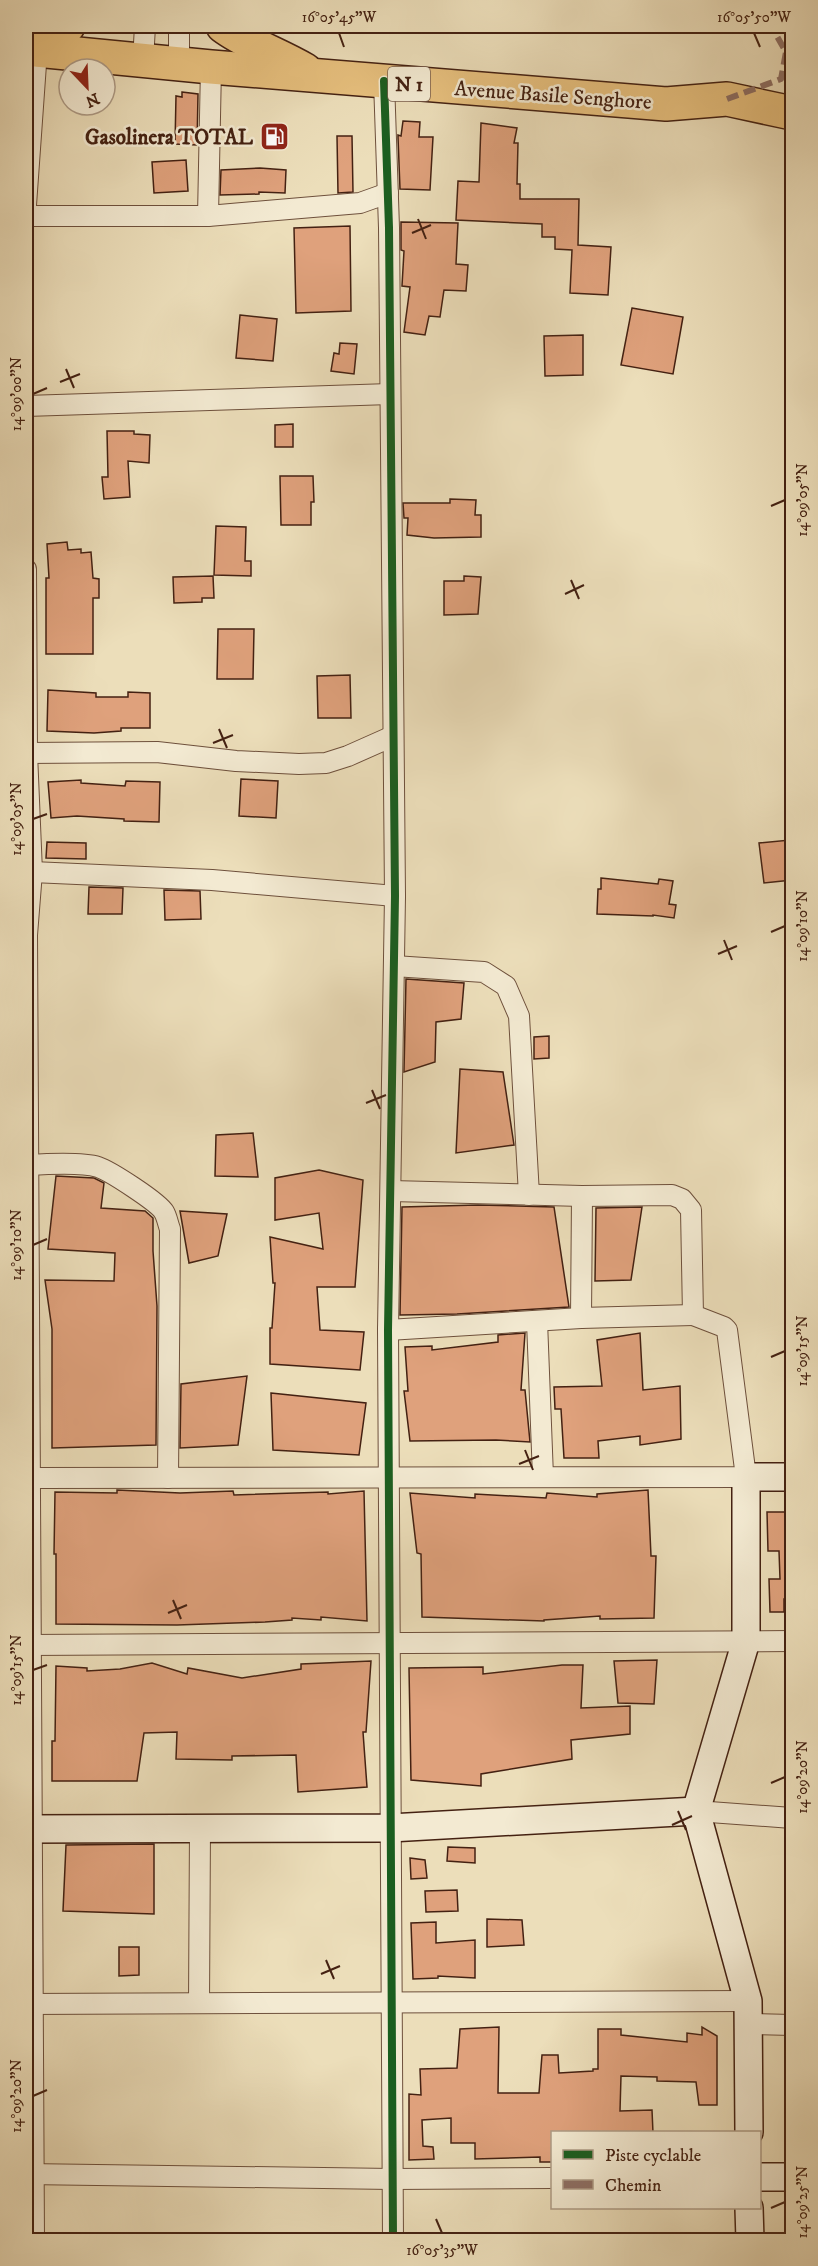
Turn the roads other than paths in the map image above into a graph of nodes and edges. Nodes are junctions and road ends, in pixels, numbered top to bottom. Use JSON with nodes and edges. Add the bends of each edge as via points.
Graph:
{"nodes":[{"id":1,"x":68,"y":26,"type":"edge"},
{"id":2,"x":145,"y":26,"type":"edge"},
{"id":3,"x":179,"y":26,"type":"edge"},
{"id":4,"x":223,"y":26,"type":"edge"},
{"id":5,"x":34,"y":50,"type":"edge"},
{"id":6,"x":143,"y":61,"type":"junction"},
{"id":7,"x":179,"y":64,"type":"junction"},
{"id":8,"x":212,"y":67,"type":"junction"},
{"id":9,"x":314,"y":76,"type":"junction"},
{"id":10,"x":384,"y":81,"type":"junction"},
{"id":11,"x":792,"y":113,"type":"edge"},
{"id":12,"x":388,"y":193,"type":"junction"},
{"id":13,"x":26,"y":205,"type":"edge"},
{"id":14,"x":26,"y":216,"type":"edge"},
{"id":15,"x":208,"y":216,"type":"junction"},
{"id":16,"x":390,"y":394,"type":"junction"},
{"id":17,"x":26,"y":406,"type":"edge"},
{"id":18,"x":26,"y":569,"type":"edge"},
{"id":19,"x":26,"y":579,"type":"edge"},
{"id":20,"x":393,"y":736,"type":"junction"},
{"id":21,"x":26,"y":753,"type":"edge"},
{"id":22,"x":32,"y":872,"type":"junction"},
{"id":23,"x":395,"y":897,"type":"junction"},
{"id":24,"x":26,"y":935,"type":"edge"},
{"id":25,"x":394,"y":966,"type":"junction"},
{"id":26,"x":27,"y":1113,"type":"edge"},
{"id":27,"x":28,"y":1165,"type":"junction"},
{"id":28,"x":392,"y":1191,"type":"junction"},
{"id":29,"x":529,"y":1195,"type":"junction"},
{"id":30,"x":582,"y":1196,"type":"junction"},
{"id":31,"x":27,"y":1283,"type":"edge"},
{"id":32,"x":693,"y":1315,"type":"junction"},
{"id":33,"x":581,"y":1318,"type":"junction"},
{"id":34,"x":537,"y":1321,"type":"junction"},
{"id":35,"x":388,"y":1330,"type":"junction"},
{"id":36,"x":543,"y":1477,"type":"junction"},
{"id":37,"x":792,"y":1477,"type":"edge"},
{"id":38,"x":28,"y":1478,"type":"edge"},
{"id":39,"x":168,"y":1478,"type":"junction"},
{"id":40,"x":389,"y":1478,"type":"junction"},
{"id":41,"x":746,"y":1478,"type":"junction"},
{"id":42,"x":746,"y":1641,"type":"junction"},
{"id":43,"x":792,"y":1641,"type":"edge"},
{"id":44,"x":390,"y":1643,"type":"junction"},
{"id":45,"x":28,"y":1645,"type":"edge"},
{"id":46,"x":696,"y":1811,"type":"junction"},
{"id":47,"x":792,"y":1818,"type":"edge"},
{"id":48,"x":200,"y":1828,"type":"junction"},
{"id":49,"x":390,"y":1828,"type":"junction"},
{"id":50,"x":29,"y":1829,"type":"edge"},
{"id":51,"x":199,"y":2003,"type":"junction"},
{"id":52,"x":391,"y":2003,"type":"junction"},
{"id":53,"x":29,"y":2004,"type":"edge"},
{"id":54,"x":748,"y":2013,"type":"junction"},
{"id":55,"x":792,"y":2025,"type":"edge"},
{"id":56,"x":749,"y":2131,"type":"edge"},
{"id":57,"x":30,"y":2174,"type":"edge"},
{"id":58,"x":761,"y":2177,"type":"edge"},
{"id":59,"x":792,"y":2177,"type":"edge"},
{"id":60,"x":551,"y":2178,"type":"edge"},
{"id":61,"x":392,"y":2179,"type":"junction"},
{"id":62,"x":749,"y":2209,"type":"edge"},
{"id":63,"x":34,"y":2241,"type":"edge"},
{"id":64,"x":393,"y":2241,"type":"edge"},
{"id":65,"x":750,"y":2241,"type":"edge"}],
"edges":[{"from":1,"to":5,"type":"highway"},
{"from":2,"to":6,"type":"street"},
{"from":3,"to":7,"type":"street"},
{"from":4,"to":9,"type":"highway"},
{"from":5,"to":6,"type":"highway","name":"Avenue Basile Senghore","number":"N 1"},
{"from":5,"to":13,"type":"street"},
{"from":6,"to":7,"type":"highway","name":"Avenue Basile Senghore","number":"N 1"},
{"from":7,"to":8,"type":"highway","name":"Avenue Basile Senghore","number":"N 1"},
{"from":8,"to":9,"type":"highway","name":"Avenue Basile Senghore","number":"N 1"},
{"from":8,"to":15,"type":"street"},
{"from":9,"to":10,"type":"highway","name":"Avenue Basile Senghore","number":"N 1"},
{"from":10,"to":11,"type":"highway","name":"Avenue Basile Senghore","number":"N 1","via":[[666,104],[727,99]]},
{"from":10,"to":12,"type":"street"},
{"from":12,"to":15,"type":"street","via":[[360,203]]},
{"from":12,"to":16,"type":"street"},
{"from":14,"to":15,"type":"street"},
{"from":16,"to":17,"type":"street"},
{"from":16,"to":20,"type":"street"},
{"from":18,"to":19,"type":"street"},
{"from":19,"to":21,"type":"street"},
{"from":20,"to":21,"type":"street","via":[[348,756],[317,763],[236,761],[157,752]]},
{"from":20,"to":23,"type":"street"},
{"from":21,"to":22,"type":"street"},
{"from":22,"to":23,"type":"street","via":[[212,880]]},
{"from":22,"to":24,"type":"street"},
{"from":23,"to":25,"type":"street"},
{"from":24,"to":26,"type":"street"},
{"from":25,"to":28,"type":"street"},
{"from":25,"to":29,"type":"street","via":[[484,972],[506,986],[519,1016]]},
{"from":26,"to":27,"type":"street"},
{"from":27,"to":31,"type":"street"},
{"from":27,"to":39,"type":"street","via":[[97,1167],[164,1212],[170,1229]]},
{"from":28,"to":29,"type":"street"},
{"from":28,"to":35,"type":"street"},
{"from":29,"to":30,"type":"street"},
{"from":30,"to":32,"type":"street","via":[[672,1195],[682,1199],[691,1210]]},
{"from":30,"to":33,"type":"street"},
{"from":31,"to":38,"type":"street"},
{"from":32,"to":33,"type":"street"},
{"from":32,"to":41,"type":"street","via":[[728,1330]]},
{"from":33,"to":34,"type":"street"},
{"from":34,"to":35,"type":"street"},
{"from":34,"to":36,"type":"street"},
{"from":35,"to":40,"type":"street"},
{"from":36,"to":40,"type":"street"},
{"from":36,"to":41,"type":"street"},
{"from":37,"to":41,"type":"street"},
{"from":38,"to":39,"type":"street"},
{"from":38,"to":45,"type":"street"},
{"from":39,"to":40,"type":"street"},
{"from":40,"to":44,"type":"street"},
{"from":41,"to":42,"type":"street"},
{"from":42,"to":43,"type":"street"},
{"from":42,"to":44,"type":"street"},
{"from":42,"to":46,"type":"street"},
{"from":44,"to":45,"type":"street"},
{"from":44,"to":49,"type":"street"},
{"from":45,"to":50,"type":"street"},
{"from":46,"to":47,"type":"street"},
{"from":46,"to":49,"type":"street"},
{"from":46,"to":54,"type":"street"},
{"from":48,"to":49,"type":"street"},
{"from":48,"to":50,"type":"street"},
{"from":48,"to":51,"type":"street"},
{"from":49,"to":52,"type":"street"},
{"from":50,"to":53,"type":"street"},
{"from":51,"to":52,"type":"street"},
{"from":51,"to":53,"type":"street"},
{"from":52,"to":54,"type":"street"},
{"from":52,"to":61,"type":"street"},
{"from":53,"to":57,"type":"street"},
{"from":54,"to":55,"type":"street"},
{"from":54,"to":56,"type":"street"},
{"from":57,"to":61,"type":"street"},
{"from":57,"to":63,"type":"street"},
{"from":58,"to":59,"type":"street"},
{"from":60,"to":61,"type":"street"},
{"from":61,"to":64,"type":"street"},
{"from":62,"to":65,"type":"street"}]}
